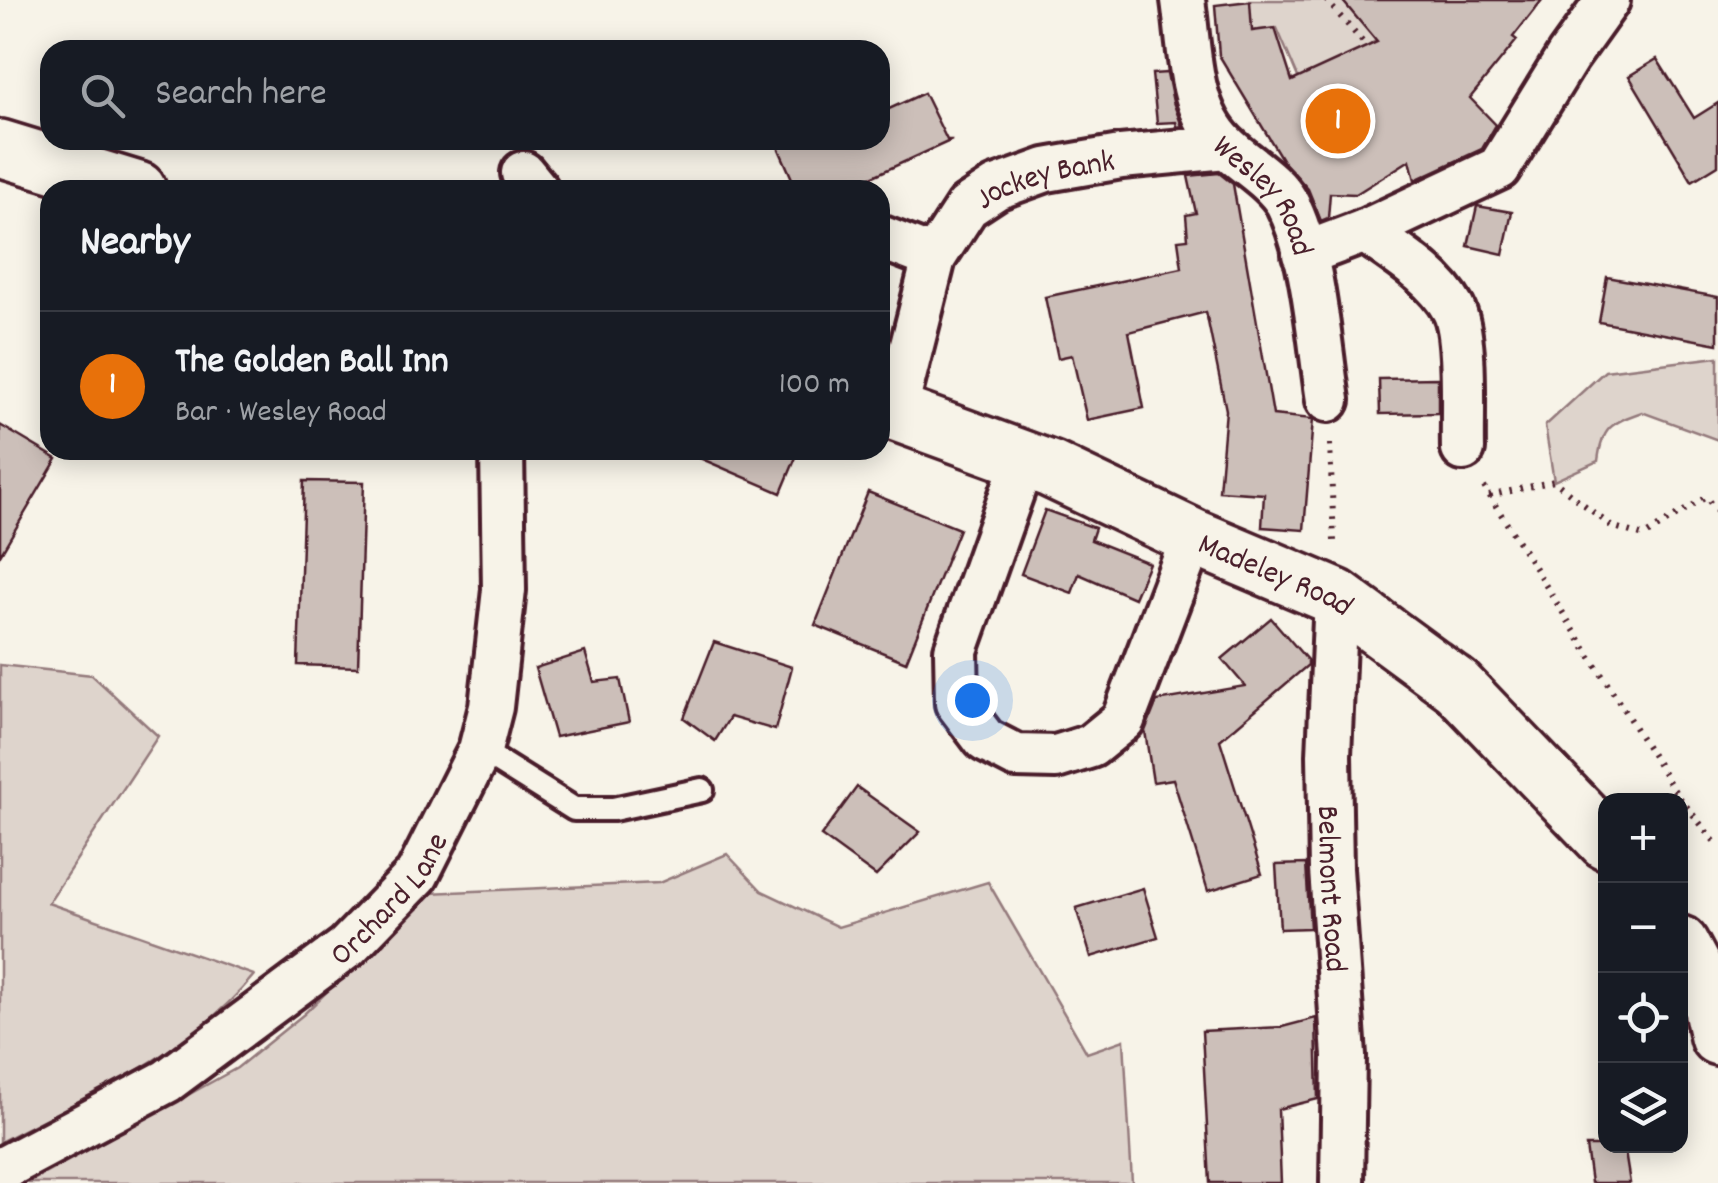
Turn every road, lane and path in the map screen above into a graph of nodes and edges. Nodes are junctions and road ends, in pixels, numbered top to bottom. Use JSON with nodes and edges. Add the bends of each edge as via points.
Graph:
{"nodes":[{"id":1,"x":1183,"y":0,"type":"edge"},
{"id":2,"x":1326,"y":0,"type":"edge"},
{"id":3,"x":1608,"y":0,"type":"edge"},
{"id":4,"x":1366,"y":47,"type":"dead end"},
{"id":5,"x":1226,"y":147,"type":"junction"},
{"id":6,"x":0,"y":148,"type":"edge"},
{"id":7,"x":105,"y":180,"type":"edge"},
{"id":8,"x":1365,"y":231,"type":"junction"},
{"id":9,"x":890,"y":241,"type":"edge"},
{"id":10,"x":1304,"y":254,"type":"junction"},
{"id":11,"x":934,"y":258,"type":"junction"},
{"id":12,"x":890,"y":400,"type":"edge"},
{"id":13,"x":1328,"y":400,"type":"joint"},
{"id":14,"x":890,"y":411,"type":"edge"},
{"id":15,"x":1463,"y":449,"type":"joint"},
{"id":16,"x":1024,"y":459,"type":"junction"},
{"id":17,"x":502,"y":460,"type":"edge"},
{"id":18,"x":1489,"y":496,"type":"junction"},
{"id":19,"x":1718,"y":513,"type":"edge"},
{"id":20,"x":1193,"y":536,"type":"junction"},
{"id":21,"x":1336,"y":597,"type":"junction"},
{"id":22,"x":480,"y":750,"type":"junction"},
{"id":23,"x":702,"y":790,"type":"dead end"},
{"id":24,"x":1598,"y":832,"type":"edge"},
{"id":25,"x":1718,"y":846,"type":"edge"},
{"id":26,"x":1688,"y":959,"type":"edge"},
{"id":27,"x":1718,"y":1037,"type":"edge"},
{"id":28,"x":0,"y":1170,"type":"edge"},
{"id":29,"x":1342,"y":1183,"type":"edge"}],
"edges":[{"from":1,"to":5,"type":"street","name":"Wesley Road","via":[[1199,109]]},
{"from":2,"to":4,"type":"path"},
{"from":3,"to":8,"type":"street","via":[[1499,168]]},
{"from":5,"to":10,"type":"street","name":"Wesley Road","via":[[1286,201]]},
{"from":5,"to":11,"type":"street","name":"Jockey Bank","via":[[1046,170],[996,188],[968,207]]},
{"from":6,"to":7,"type":"main road"},
{"from":8,"to":10,"type":"street"},
{"from":8,"to":15,"type":"street","via":[[1422,272],[1454,310]]},
{"from":9,"to":11,"type":"street"},
{"from":10,"to":13,"type":"street","name":"Wesley Road"},
{"from":11,"to":12,"type":"street","name":"Jockey Bank"},
{"from":13,"to":21,"type":"path"},
{"from":14,"to":16,"type":"main road","name":"Madeley Road"},
{"from":15,"to":18,"type":"path"},
{"from":16,"to":20,"type":"main road","name":"Madeley Road"},
{"from":16,"to":20,"type":"street","via":[[956,650],[957,702],[985,740],[1016,756],[1056,757],[1091,746],[1123,720]]},
{"from":17,"to":22,"type":"street","name":"Orchard Lane","via":[[504,590]]},
{"from":18,"to":19,"type":"path","via":[[1554,480],[1611,526],[1644,536],[1706,496]]},
{"from":18,"to":25,"type":"path","via":[[1676,793]]},
{"from":20,"to":21,"type":"main road","name":"Madeley Road"},
{"from":21,"to":24,"type":"main road","name":"Madeley Road","via":[[1457,686]]},
{"from":21,"to":29,"type":"street","name":"Belmont Road","via":[[1329,755],[1344,1056]]},
{"from":22,"to":23,"type":"lane","via":[[574,809]]},
{"from":22,"to":28,"type":"street","name":"Orchard Lane","via":[[417,875],[347,946],[166,1081]]},
{"from":26,"to":27,"type":"main road","via":[[1710,1000]]}]}
